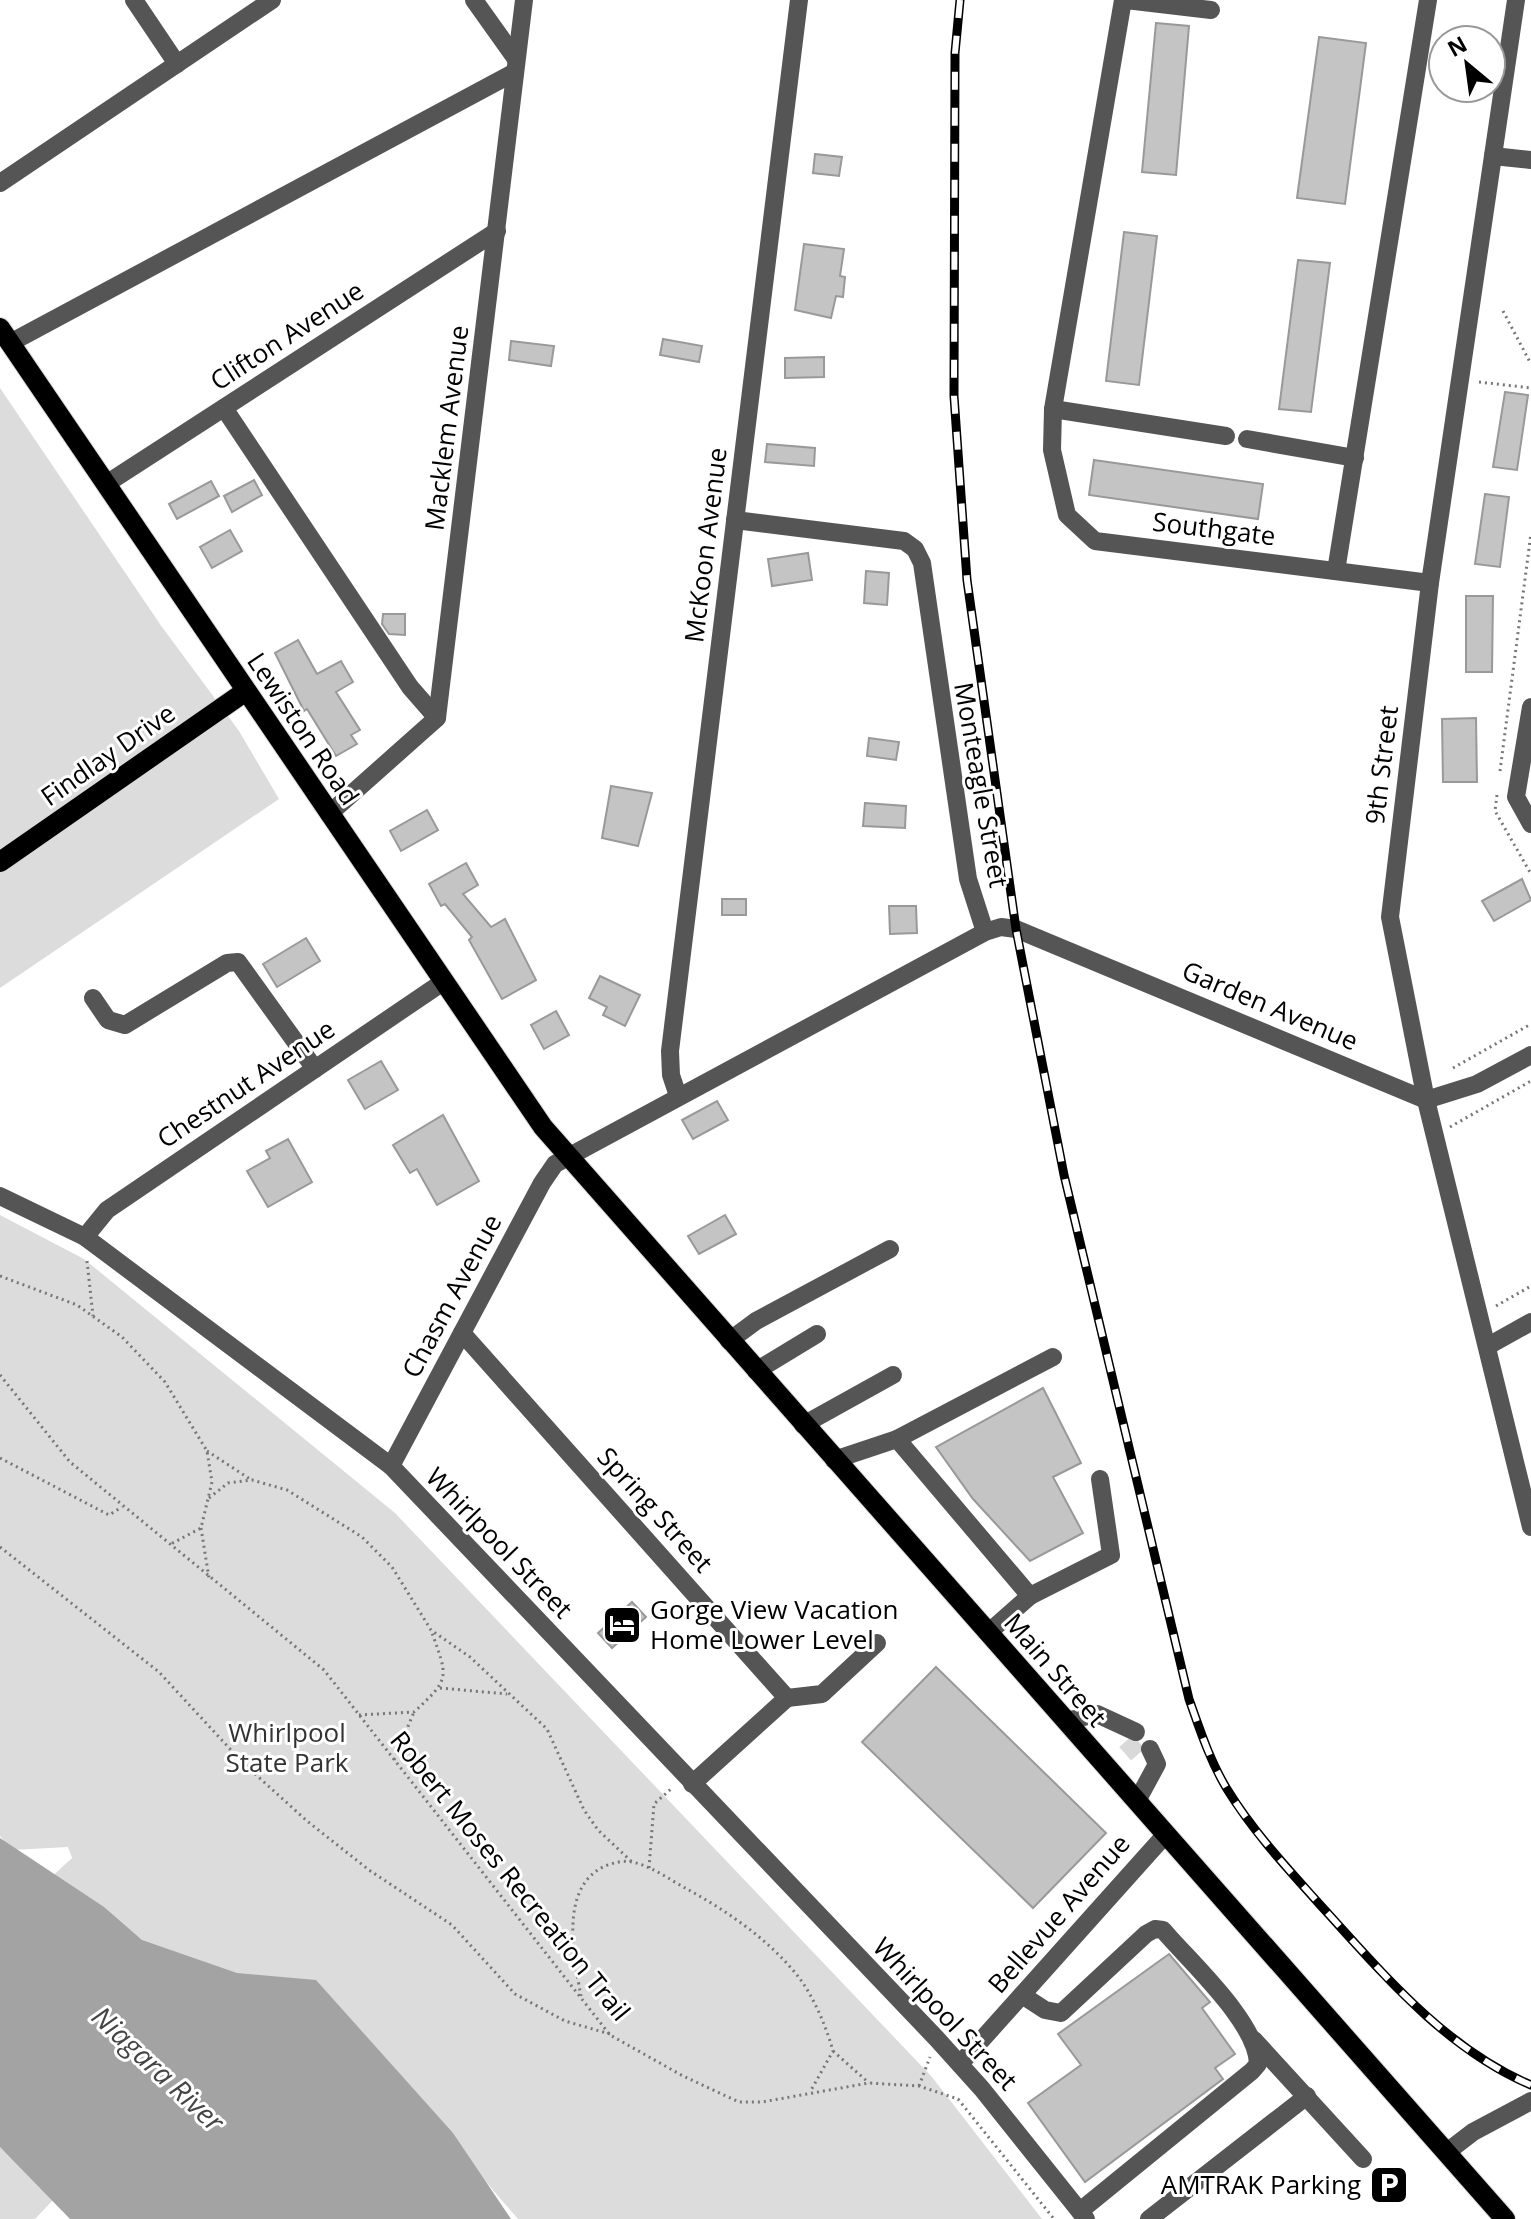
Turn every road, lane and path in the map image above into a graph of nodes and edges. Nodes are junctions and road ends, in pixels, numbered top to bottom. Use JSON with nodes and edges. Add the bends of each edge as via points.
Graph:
{"nodes":[{"id":1,"x":134,"y":0,"type":"edge"},
{"id":2,"x":272,"y":0,"type":"edge"},
{"id":3,"x":474,"y":0,"type":"edge"},
{"id":4,"x":524,"y":0,"type":"edge"},
{"id":5,"x":799,"y":0,"type":"edge"},
{"id":6,"x":1124,"y":0,"type":"edge"},
{"id":7,"x":1428,"y":0,"type":"edge"},
{"id":8,"x":1516,"y":0,"type":"edge"},
{"id":9,"x":1211,"y":10,"type":"dead end"},
{"id":10,"x":177,"y":64,"type":"junction"},
{"id":11,"x":515,"y":66,"type":"junction"},
{"id":12,"x":1493,"y":156,"type":"junction"},
{"id":13,"x":1531,"y":160,"type":"edge"},
{"id":14,"x":0,"y":183,"type":"edge"},
{"id":15,"x":497,"y":231,"type":"junction"},
{"id":16,"x":1503,"y":311,"type":"dead end"},
{"id":17,"x":5,"y":335,"type":"edge"},
{"id":18,"x":1531,"y":364,"type":"edge"},
{"id":19,"x":224,"y":408,"type":"junction"},
{"id":20,"x":1053,"y":409,"type":"junction"},
{"id":21,"x":1226,"y":436,"type":"dead end"},
{"id":22,"x":1247,"y":439,"type":"dead end"},
{"id":23,"x":1355,"y":458,"type":"junction"},
{"id":24,"x":106,"y":484,"type":"junction"},
{"id":25,"x":735,"y":520,"type":"junction"},
{"id":26,"x":1336,"y":571,"type":"junction"},
{"id":27,"x":1430,"y":583,"type":"junction"},
{"id":28,"x":246,"y":691,"type":"junction"},
{"id":29,"x":1531,"y":707,"type":"edge"},
{"id":30,"x":437,"y":718,"type":"junction"},
{"id":31,"x":329,"y":814,"type":"junction"},
{"id":32,"x":1531,"y":824,"type":"edge"},
{"id":33,"x":0,"y":862,"type":"edge"},
{"id":34,"x":985,"y":932,"type":"junction"},
{"id":35,"x":443,"y":982,"type":"junction"},
{"id":36,"x":93,"y":998,"type":"dead end"},
{"id":37,"x":1531,"y":1024,"type":"edge"},
{"id":38,"x":1531,"y":1055,"type":"edge"},
{"id":39,"x":1453,"y":1068,"type":"dead end"},
{"id":40,"x":315,"y":1069,"type":"junction"},
{"id":41,"x":1531,"y":1081,"type":"edge"},
{"id":42,"x":678,"y":1096,"type":"junction"},
{"id":43,"x":1426,"y":1100,"type":"junction"},
{"id":44,"x":1448,"y":1128,"type":"dead end"},
{"id":45,"x":567,"y":1156,"type":"junction"},
{"id":46,"x":0,"y":1196,"type":"edge"},
{"id":47,"x":85,"y":1237,"type":"junction"},
{"id":48,"x":890,"y":1249,"type":"dead end"},
{"id":49,"x":0,"y":1276,"type":"edge"},
{"id":50,"x":1531,"y":1286,"type":"edge"},
{"id":51,"x":1489,"y":1310,"type":"dead end"},
{"id":52,"x":93,"y":1316,"type":"junction"},
{"id":53,"x":1531,"y":1322,"type":"edge"},
{"id":54,"x":462,"y":1333,"type":"junction"},
{"id":55,"x":817,"y":1334,"type":"dead end"},
{"id":56,"x":729,"y":1341,"type":"junction"},
{"id":57,"x":1488,"y":1346,"type":"junction"},
{"id":58,"x":1053,"y":1357,"type":"dead end"},
{"id":59,"x":756,"y":1371,"type":"junction"},
{"id":60,"x":0,"y":1375,"type":"edge"},
{"id":61,"x":893,"y":1375,"type":"dead end"},
{"id":62,"x":803,"y":1425,"type":"junction"},
{"id":63,"x":897,"y":1439,"type":"junction"},
{"id":64,"x":207,"y":1451,"type":"junction"},
{"id":65,"x":0,"y":1458,"type":"edge"},
{"id":66,"x":834,"y":1460,"type":"junction"},
{"id":67,"x":391,"y":1466,"type":"junction"},
{"id":68,"x":1100,"y":1479,"type":"dead end"},
{"id":69,"x":252,"y":1480,"type":"junction"},
{"id":70,"x":209,"y":1498,"type":"junction"},
{"id":71,"x":122,"y":1507,"type":"junction"},
{"id":72,"x":1531,"y":1527,"type":"edge"},
{"id":73,"x":201,"y":1528,"type":"junction"},
{"id":74,"x":168,"y":1545,"type":"junction"},
{"id":75,"x":0,"y":1547,"type":"edge"},
{"id":76,"x":209,"y":1578,"type":"junction"},
{"id":77,"x":1030,"y":1596,"type":"junction"},
{"id":78,"x":431,"y":1630,"type":"junction"},
{"id":79,"x":988,"y":1633,"type":"junction"},
{"id":80,"x":877,"y":1643,"type":"dead end"},
{"id":81,"x":440,"y":1688,"type":"junction"},
{"id":82,"x":509,"y":1694,"type":"junction"},
{"id":83,"x":787,"y":1698,"type":"junction"},
{"id":84,"x":414,"y":1712,"type":"junction"},
{"id":85,"x":359,"y":1715,"type":"junction"},
{"id":86,"x":1066,"y":1721,"type":"junction"},
{"id":87,"x":1131,"y":1737,"type":"tunnel mouth"},
{"id":88,"x":1149,"y":1757,"type":"dead end"},
{"id":89,"x":394,"y":1760,"type":"junction"},
{"id":90,"x":689,"y":1780,"type":"junction"},
{"id":91,"x":1137,"y":1801,"type":"junction"},
{"id":92,"x":1166,"y":1834,"type":"junction"},
{"id":93,"x":632,"y":1862,"type":"junction"},
{"id":94,"x":649,"y":1868,"type":"junction"},
{"id":95,"x":1022,"y":1995,"type":"junction"},
{"id":96,"x":582,"y":2000,"type":"junction"},
{"id":97,"x":610,"y":2035,"type":"junction"},
{"id":98,"x":937,"y":2039,"type":"junction"},
{"id":99,"x":1254,"y":2040,"type":"junction"},
{"id":100,"x":833,"y":2051,"type":"junction"},
{"id":101,"x":960,"y":2064,"type":"junction"},
{"id":102,"x":869,"y":2083,"type":"junction"},
{"id":103,"x":919,"y":2086,"type":"junction"},
{"id":104,"x":810,"y":2092,"type":"junction"},
{"id":105,"x":1307,"y":2096,"type":"junction"},
{"id":106,"x":1531,"y":2101,"type":"edge"},
{"id":107,"x":1447,"y":2152,"type":"junction"},
{"id":108,"x":1363,"y":2159,"type":"dead end"},
{"id":109,"x":1083,"y":2215,"type":"edge"},
{"id":110,"x":1054,"y":2219,"type":"edge"},
{"id":111,"x":1149,"y":2219,"type":"edge"},
{"id":112,"x":1505,"y":2219,"type":"edge"}],
"edges":[{"from":1,"to":10,"type":"street"},
{"from":2,"to":10,"type":"street"},
{"from":3,"to":11,"type":"street"},
{"from":4,"to":11,"type":"street","name":"Macklem Avenue"},
{"from":5,"to":25,"type":"street","name":"McKoon Avenue"},
{"from":6,"to":9,"type":"street"},
{"from":6,"to":20,"type":"street","name":"Southgate"},
{"from":7,"to":23,"type":"street"},
{"from":8,"to":12,"type":"street","name":"9th Street"},
{"from":10,"to":14,"type":"street"},
{"from":11,"to":15,"type":"street","name":"Macklem Avenue"},
{"from":11,"to":17,"type":"street"},
{"from":12,"to":13,"type":"street"},
{"from":12,"to":27,"type":"street","name":"9th Street"},
{"from":15,"to":19,"type":"street","name":"Clifton Avenue"},
{"from":15,"to":30,"type":"street","name":"Macklem Avenue"},
{"from":16,"to":18,"type":"path"},
{"from":17,"to":24,"type":"main road","name":"Lewiston Road"},
{"from":19,"to":24,"type":"street","name":"Clifton Avenue"},
{"from":19,"to":30,"type":"street","via":[[410,687]]},
{"from":20,"to":21,"type":"street"},
{"from":20,"to":26,"type":"street","name":"Southgate","via":[[1052,450],[1067,515],[1095,541]]},
{"from":22,"to":23,"type":"street"},
{"from":23,"to":26,"type":"street"},
{"from":24,"to":28,"type":"main road","name":"Lewiston Road"},
{"from":25,"to":34,"type":"street","name":"Monteagle Street","via":[[904,541],[919,556],[968,879]]},
{"from":25,"to":42,"type":"street","name":"McKoon Avenue","via":[[670,1051]]},
{"from":26,"to":27,"type":"street","name":"Southgate"},
{"from":27,"to":43,"type":"street","name":"9th Street","via":[[1390,917]]},
{"from":28,"to":31,"type":"main road","name":"Lewiston Road"},
{"from":28,"to":33,"type":"main road","name":"Findlay Drive"},
{"from":29,"to":32,"type":"street","via":[[1516,797]]},
{"from":30,"to":31,"type":"street"},
{"from":31,"to":35,"type":"main road","name":"Lewiston Road"},
{"from":34,"to":42,"type":"street"},
{"from":34,"to":43,"type":"street","name":"Garden Avenue","via":[[1016,929]]},
{"from":35,"to":40,"type":"street","name":"Chestnut Avenue"},
{"from":35,"to":45,"type":"main road","name":"Lewiston Road"},
{"from":36,"to":40,"type":"street","via":[[108,1020],[125,1025],[227,963],[238,962]]},
{"from":37,"to":39,"type":"path"},
{"from":38,"to":43,"type":"street","via":[[1477,1084]]},
{"from":40,"to":47,"type":"street","name":"Chestnut Avenue","via":[[107,1210]]},
{"from":41,"to":44,"type":"path"},
{"from":42,"to":45,"type":"street"},
{"from":43,"to":57,"type":"street","name":"9th Street"},
{"from":45,"to":54,"type":"street","name":"Chasm Avenue","via":[[548,1173]]},
{"from":45,"to":56,"type":"main road","name":"Main Street"},
{"from":46,"to":47,"type":"street","name":"Whirlpool Street"},
{"from":47,"to":52,"type":"path"},
{"from":47,"to":67,"type":"street","name":"Whirlpool Street"},
{"from":48,"to":56,"type":"street"},
{"from":49,"to":52,"type":"path"},
{"from":50,"to":51,"type":"path"},
{"from":52,"to":64,"type":"path","via":[[122,1337],[165,1382]]},
{"from":53,"to":57,"type":"street"},
{"from":54,"to":67,"type":"street","name":"Chasm Avenue"},
{"from":54,"to":83,"type":"street","name":"Spring Street"},
{"from":55,"to":59,"type":"street"},
{"from":56,"to":59,"type":"main road","name":"Main Street"},
{"from":57,"to":72,"type":"street","name":"9th Street"},
{"from":58,"to":63,"type":"street"},
{"from":59,"to":62,"type":"main road","name":"Main Street"},
{"from":60,"to":71,"type":"path","name":"Robert Moses Recreation Trail","via":[[70,1462]]},
{"from":61,"to":62,"type":"street"},
{"from":62,"to":66,"type":"main road","name":"Main Street"},
{"from":63,"to":66,"type":"street"},
{"from":63,"to":77,"type":"street"},
{"from":64,"to":69,"type":"path"},
{"from":64,"to":70,"type":"path"},
{"from":65,"to":71,"type":"path","via":[[109,1515]]},
{"from":66,"to":79,"type":"main road","name":"Main Street"},
{"from":67,"to":90,"type":"street","name":"Whirlpool Street"},
{"from":68,"to":77,"type":"street","via":[[1111,1555]]},
{"from":69,"to":70,"type":"path","via":[[228,1483]]},
{"from":69,"to":78,"type":"path","via":[[287,1490],[362,1537],[392,1567]]},
{"from":70,"to":73,"type":"path"},
{"from":71,"to":74,"type":"path","name":"Robert Moses Recreation Trail"},
{"from":73,"to":74,"type":"path"},
{"from":73,"to":76,"type":"path"},
{"from":74,"to":76,"type":"path","name":"Robert Moses Recreation Trail"},
{"from":75,"to":97,"type":"path","via":[[159,1672],[243,1763],[307,1821],[452,1925],[515,1994],[565,2021]]},
{"from":76,"to":85,"type":"path","name":"Robert Moses Recreation Trail","via":[[324,1670]]},
{"from":77,"to":79,"type":"street"},
{"from":78,"to":81,"type":"path","via":[[443,1666]]},
{"from":78,"to":82,"type":"path"},
{"from":79,"to":86,"type":"main road","name":"Main Street"},
{"from":80,"to":83,"type":"street","via":[[822,1694]]},
{"from":81,"to":82,"type":"path"},
{"from":81,"to":84,"type":"path"},
{"from":82,"to":93,"type":"path","via":[[547,1729],[584,1810]]},
{"from":83,"to":90,"type":"street"},
{"from":84,"to":85,"type":"path"},
{"from":84,"to":89,"type":"path"},
{"from":85,"to":89,"type":"path","name":"Robert Moses Recreation Trail"},
{"from":86,"to":87,"type":"street","via":[[1097,1714],[1117,1721]]},
{"from":86,"to":91,"type":"main road","name":"Main Street"},
{"from":88,"to":91,"type":"street"},
{"from":89,"to":96,"type":"path","name":"Robert Moses Recreation Trail"},
{"from":90,"to":94,"type":"path","via":[[654,1804]]},
{"from":90,"to":98,"type":"street","name":"Whirlpool Street"},
{"from":91,"to":92,"type":"main road","name":"Main Street"},
{"from":92,"to":95,"type":"street","name":"Bellevue Avenue"},
{"from":92,"to":107,"type":"main road","name":"Main Street"},
{"from":93,"to":94,"type":"path"},
{"from":93,"to":96,"type":"path","via":[[600,1869],[582,1887],[573,1926]]},
{"from":94,"to":100,"type":"path","via":[[765,1941],[798,1976]]},
{"from":95,"to":99,"type":"street","via":[[1061,2013],[1146,1934],[1163,1930]]},
{"from":95,"to":101,"type":"street","name":"Bellevue Avenue"},
{"from":96,"to":97,"type":"path","name":"Robert Moses Recreation Trail"},
{"from":97,"to":104,"type":"path","name":"Robert Moses Recreation Trail","via":[[739,2102]]},
{"from":98,"to":101,"type":"street","name":"Whirlpool Street"},
{"from":98,"to":103,"type":"path"},
{"from":99,"to":105,"type":"street"},
{"from":99,"to":109,"type":"street","via":[[1258,2064],[1252,2071]]},
{"from":100,"to":102,"type":"path"},
{"from":100,"to":104,"type":"path"},
{"from":101,"to":109,"type":"street","name":"Whirlpool Street"},
{"from":102,"to":103,"type":"path","name":"Robert Moses Recreation Trail"},
{"from":102,"to":104,"type":"path","name":"Robert Moses Recreation Trail"},
{"from":103,"to":110,"type":"path","name":"Robert Moses Recreation Trail","via":[[958,2099]]},
{"from":105,"to":108,"type":"street"},
{"from":105,"to":111,"type":"street"},
{"from":106,"to":107,"type":"street"},
{"from":107,"to":112,"type":"main road","name":"Main Street"}]}
